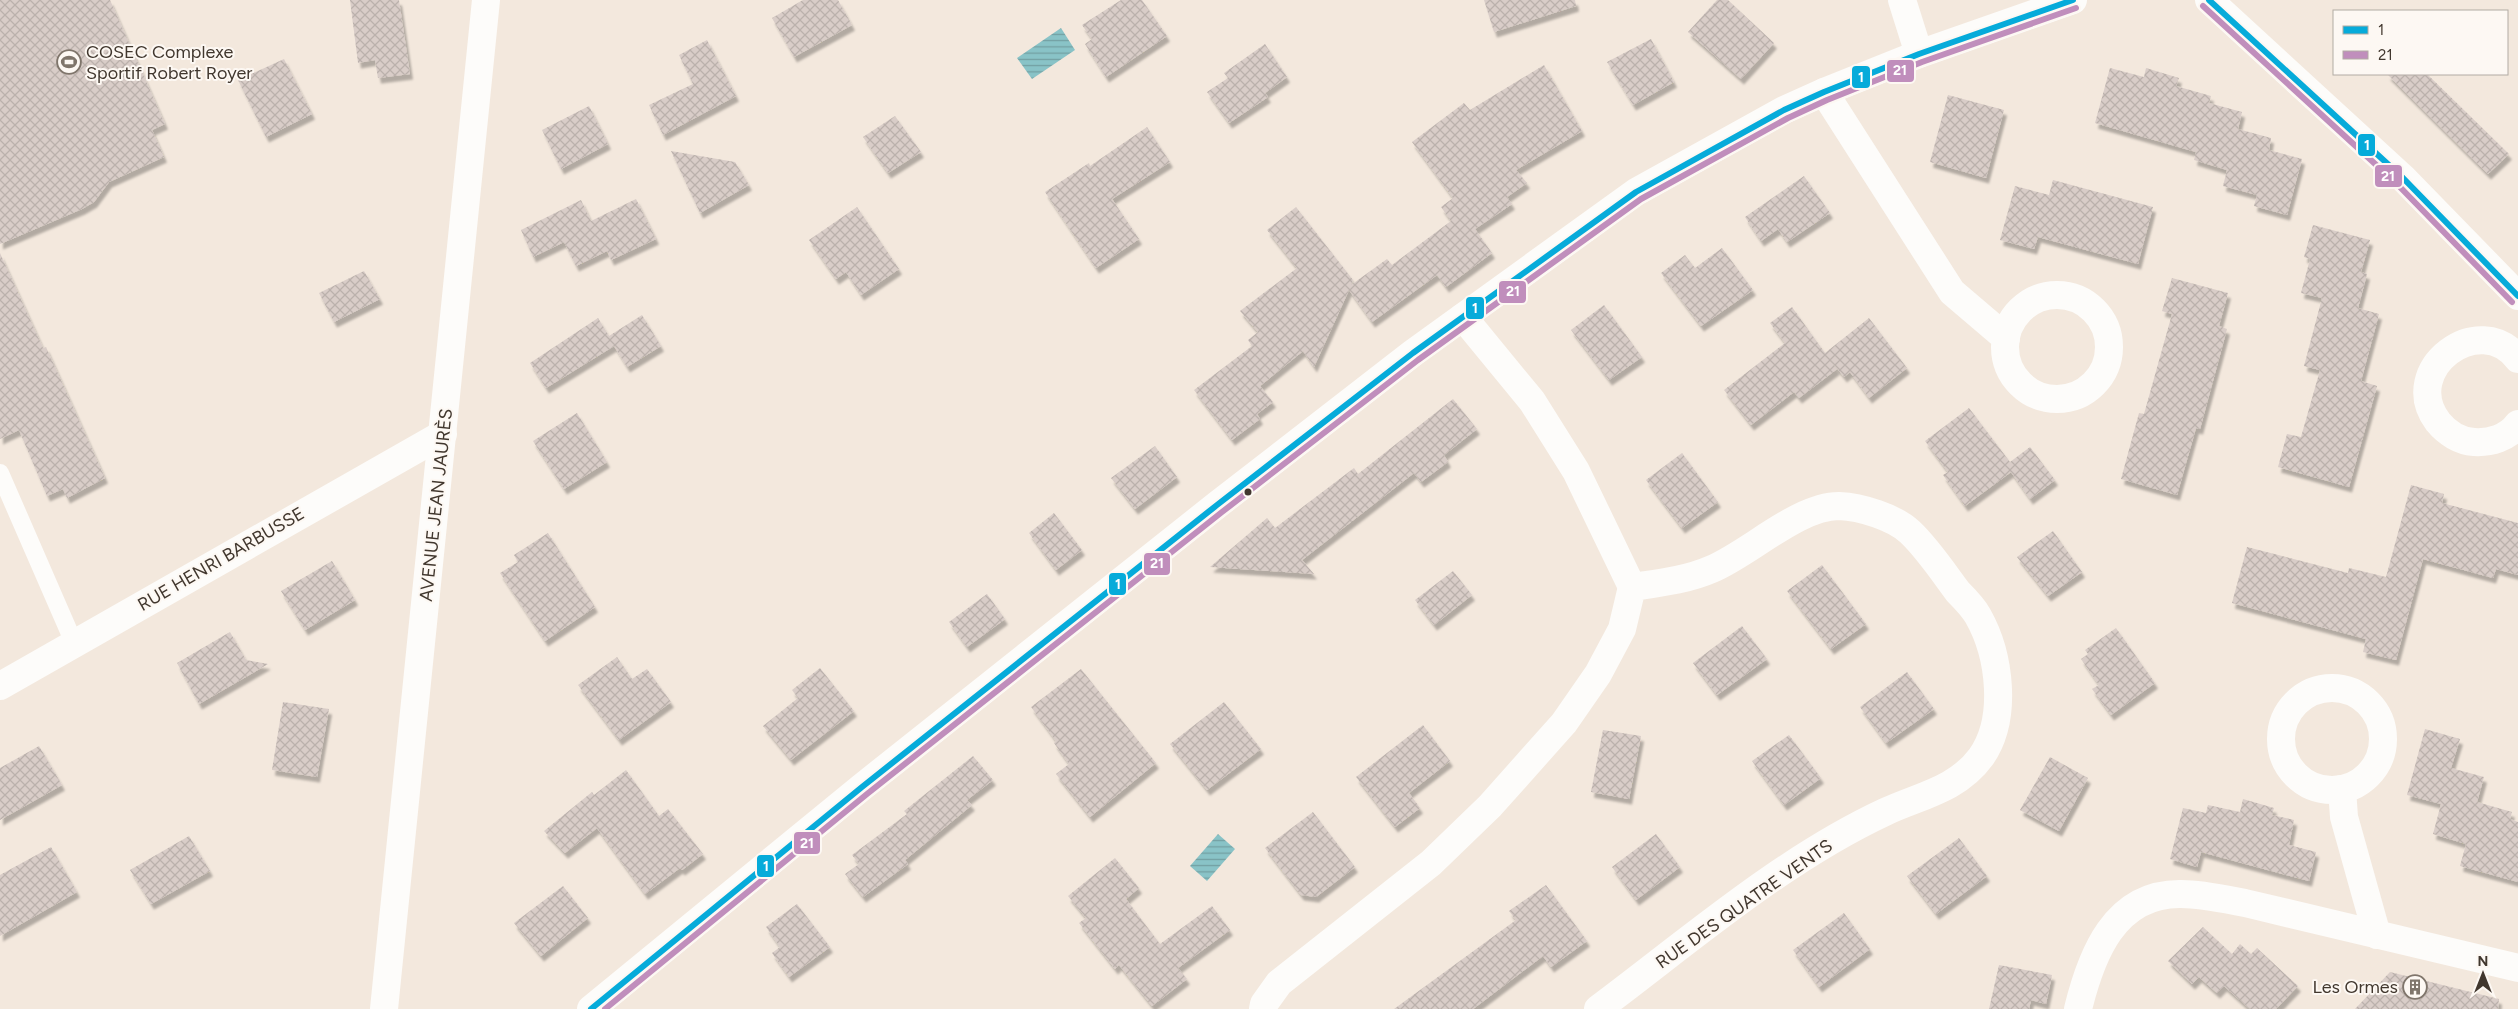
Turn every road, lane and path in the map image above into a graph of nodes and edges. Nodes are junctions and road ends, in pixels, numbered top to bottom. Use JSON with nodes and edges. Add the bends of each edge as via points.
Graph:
{"nodes":[{"id":1,"x":486,"y":0,"type":"edge"},
{"id":2,"x":1902,"y":0,"type":"edge"},
{"id":3,"x":2073,"y":0,"type":"edge"},
{"id":4,"x":2209,"y":0,"type":"edge"},
{"id":5,"x":1919,"y":54,"type":"junction"},
{"id":6,"x":1824,"y":92,"type":"junction"},
{"id":7,"x":2518,"y":296,"type":"edge"},
{"id":8,"x":1463,"y":317,"type":"junction"},
{"id":9,"x":2006,"y":338,"type":"dead end"},
{"id":10,"x":2518,"y":359,"type":"edge"},
{"id":11,"x":443,"y":434,"type":"junction"},
{"id":12,"x":2513,"y":436,"type":"edge"},
{"id":13,"x":0,"y":473,"type":"edge"},
{"id":14,"x":1632,"y":587,"type":"junction"},
{"id":15,"x":74,"y":643,"type":"junction"},
{"id":16,"x":0,"y":686,"type":"edge"},
{"id":17,"x":2342,"y":789,"type":"dead end"},
{"id":18,"x":2377,"y":935,"type":"junction"},
{"id":19,"x":2518,"y":968,"type":"edge"},
{"id":20,"x":384,"y":1009,"type":"edge"},
{"id":21,"x":591,"y":1009,"type":"edge"},
{"id":22,"x":1263,"y":1009,"type":"edge"},
{"id":23,"x":1598,"y":1009,"type":"edge"},
{"id":24,"x":2078,"y":1009,"type":"edge"}],
"edges":[{"from":1,"to":11,"type":"street","name":"AVENUE JEAN JAURÈS"},
{"from":2,"to":5,"type":"street"},
{"from":3,"to":5,"type":"street"},
{"from":4,"to":7,"type":"street","via":[[2404,178]]},
{"from":5,"to":6,"type":"street"},
{"from":6,"to":8,"type":"street","via":[[1784,110],[1636,192]]},
{"from":6,"to":9,"type":"street","via":[[1952,292]]},
{"from":8,"to":14,"type":"street","via":[[1532,401],[1576,471]]},
{"from":8,"to":21,"type":"street","via":[[1217,504],[862,786]]},
{"from":10,"to":12,"type":"street","via":[[2502,346],[2470,341],[2455,346],[2442,356],[2428,384],[2428,400],[2434,415],[2443,428],[2456,437],[2488,442]]},
{"from":11,"to":15,"type":"street","name":"RUE HENRI BARBUSSE"},
{"from":11,"to":20,"type":"street","name":"AVENUE JEAN JAURÈS"},
{"from":13,"to":15,"type":"lane"},
{"from":14,"to":22,"type":"street","via":[[1622,629],[1598,674],[1564,724],[1490,806],[1431,863],[1279,983]]},
{"from":14,"to":23,"type":"street","name":"RUE DES QUATRE VENTS","via":[[1670,582],[1711,569],[1801,516],[1838,506],[1874,512],[1909,531],[1978,616],[1994,659],[1999,700],[1994,735],[1980,758],[1957,781],[1926,797],[1886,811],[1830,841],[1777,875]]},
{"from":15,"to":16,"type":"street","name":"RUE HENRI BARBUSSE"},
{"from":17,"to":18,"type":"street","via":[[2344,817]]},
{"from":18,"to":19,"type":"street"},
{"from":18,"to":24,"type":"street","via":[[2210,896],[2178,894],[2152,899],[2128,910],[2108,932],[2091,962]]}]}
